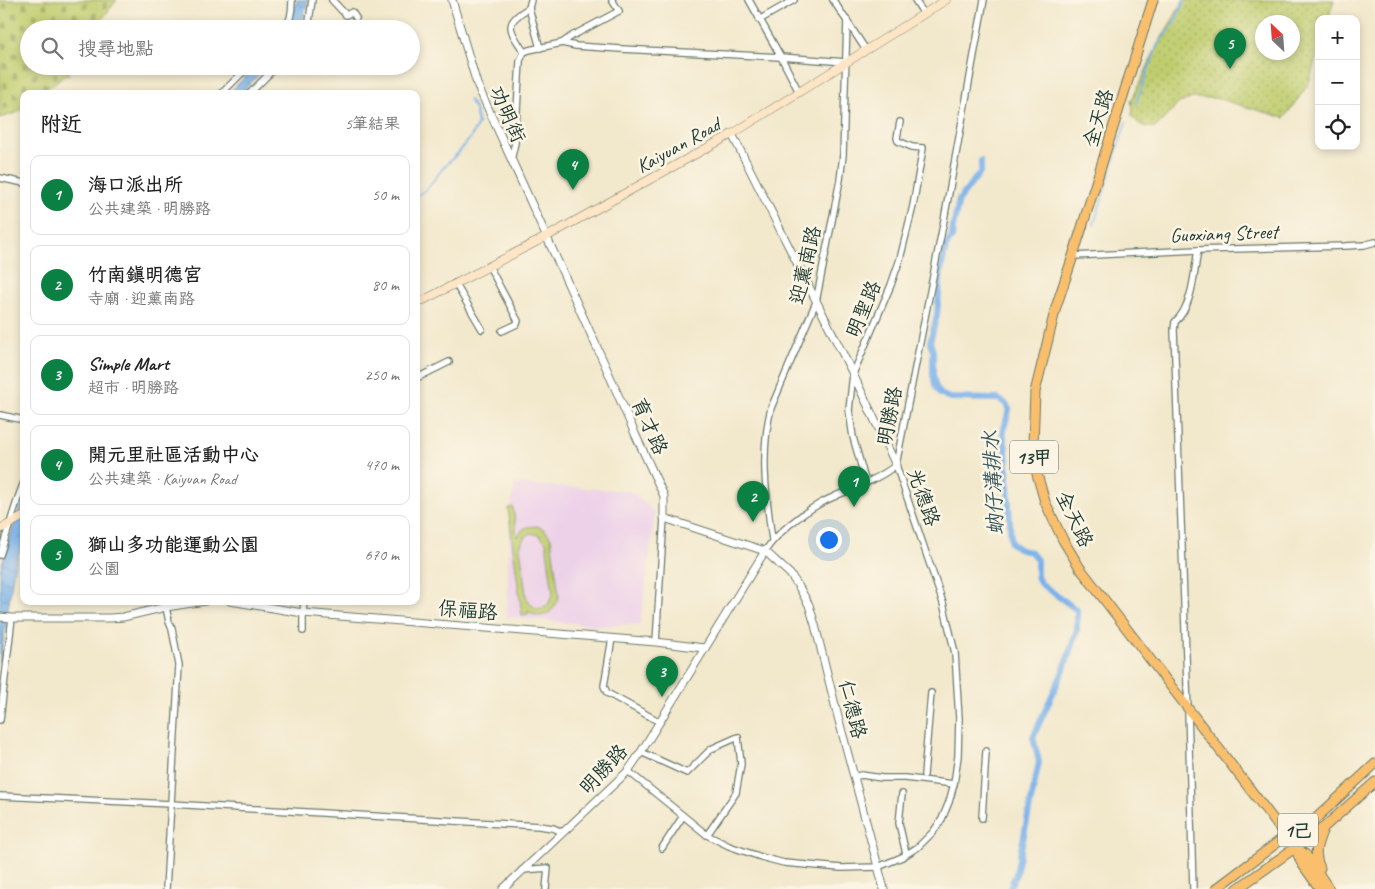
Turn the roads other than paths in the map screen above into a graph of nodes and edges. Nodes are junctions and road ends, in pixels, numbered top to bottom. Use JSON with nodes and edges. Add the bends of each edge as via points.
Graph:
{"nodes":[{"id":1,"x":292,"y":0,"type":"edge"},
{"id":2,"x":312,"y":0,"type":"edge"},
{"id":3,"x":332,"y":0,"type":"edge"},
{"id":4,"x":452,"y":0,"type":"edge"},
{"id":5,"x":531,"y":0,"type":"edge"},
{"id":6,"x":612,"y":0,"type":"edge"},
{"id":7,"x":748,"y":0,"type":"edge"},
{"id":8,"x":794,"y":0,"type":"edge"},
{"id":9,"x":833,"y":0,"type":"edge"},
{"id":10,"x":915,"y":0,"type":"edge"},
{"id":11,"x":946,"y":0,"type":"edge"},
{"id":12,"x":984,"y":0,"type":"edge"},
{"id":13,"x":1153,"y":0,"type":"edge"},
{"id":14,"x":529,"y":8,"type":"junction"},
{"id":15,"x":924,"y":14,"type":"junction"},
{"id":16,"x":356,"y":18,"type":"dead end"},
{"id":17,"x":289,"y":20,"type":"edge"},
{"id":18,"x":309,"y":20,"type":"edge"},
{"id":19,"x":760,"y":20,"type":"junction"},
{"id":20,"x":847,"y":20,"type":"junction"},
{"id":21,"x":562,"y":43,"type":"junction"},
{"id":22,"x":540,"y":48,"type":"junction"},
{"id":23,"x":866,"y":50,"type":"junction"},
{"id":24,"x":524,"y":52,"type":"junction"},
{"id":25,"x":781,"y":57,"type":"junction"},
{"id":26,"x":846,"y":62,"type":"junction"},
{"id":27,"x":240,"y":75,"type":"edge"},
{"id":28,"x":268,"y":75,"type":"edge"},
{"id":29,"x":225,"y":90,"type":"edge"},
{"id":30,"x":253,"y":90,"type":"edge"},
{"id":31,"x":799,"y":92,"type":"junction"},
{"id":32,"x":900,"y":122,"type":"dead end"},
{"id":33,"x":732,"y":134,"type":"junction"},
{"id":34,"x":511,"y":160,"type":"junction"},
{"id":35,"x":0,"y":178,"type":"edge"},
{"id":36,"x":20,"y":182,"type":"edge"},
{"id":37,"x":546,"y":236,"type":"junction"},
{"id":38,"x":1375,"y":242,"type":"edge"},
{"id":39,"x":1198,"y":250,"type":"junction"},
{"id":40,"x":1073,"y":256,"type":"junction"},
{"id":41,"x":489,"y":266,"type":"junction"},
{"id":42,"x":455,"y":284,"type":"junction"},
{"id":43,"x":420,"y":302,"type":"edge"},
{"id":44,"x":816,"y":302,"type":"junction"},
{"id":45,"x":482,"y":329,"type":"dead end"},
{"id":46,"x":502,"y":331,"type":"dead end"},
{"id":47,"x":449,"y":362,"type":"dead end"},
{"id":48,"x":853,"y":374,"type":"junction"},
{"id":49,"x":420,"y":377,"type":"edge"},
{"id":50,"x":0,"y":415,"type":"edge"},
{"id":51,"x":20,"y":419,"type":"edge"},
{"id":52,"x":896,"y":465,"type":"junction"},
{"id":53,"x":866,"y":484,"type":"junction"},
{"id":54,"x":20,"y":494,"type":"edge"},
{"id":55,"x":20,"y":518,"type":"edge"},
{"id":56,"x":664,"y":518,"type":"junction"},
{"id":57,"x":10,"y":524,"type":"junction"},
{"id":58,"x":0,"y":529,"type":"edge"},
{"id":59,"x":772,"y":540,"type":"junction"},
{"id":60,"x":765,"y":551,"type":"junction"},
{"id":61,"x":0,"y":556,"type":"edge"},
{"id":62,"x":179,"y":605,"type":"edge"},
{"id":63,"x":254,"y":605,"type":"edge"},
{"id":64,"x":304,"y":605,"type":"edge"},
{"id":65,"x":166,"y":607,"type":"junction"},
{"id":66,"x":303,"y":613,"type":"junction"},
{"id":67,"x":0,"y":617,"type":"edge"},
{"id":68,"x":12,"y":618,"type":"junction"},
{"id":69,"x":303,"y":631,"type":"dead end"},
{"id":70,"x":612,"y":638,"type":"junction"},
{"id":71,"x":656,"y":642,"type":"junction"},
{"id":72,"x":704,"y":648,"type":"junction"},
{"id":73,"x":931,"y":693,"type":"dead end"},
{"id":74,"x":1188,"y":710,"type":"junction"},
{"id":75,"x":0,"y":720,"type":"edge"},
{"id":76,"x":660,"y":722,"type":"junction"},
{"id":77,"x":642,"y":752,"type":"junction"},
{"id":78,"x":986,"y":752,"type":"dead end"},
{"id":79,"x":1375,"y":764,"type":"edge"},
{"id":80,"x":628,"y":771,"type":"junction"},
{"id":81,"x":924,"y":775,"type":"dead end"},
{"id":82,"x":854,"y":777,"type":"junction"},
{"id":83,"x":1375,"y":782,"type":"edge"},
{"id":84,"x":954,"y":784,"type":"junction"},
{"id":85,"x":902,"y":794,"type":"dead end"},
{"id":86,"x":0,"y":796,"type":"edge"},
{"id":87,"x":171,"y":804,"type":"junction"},
{"id":88,"x":683,"y":816,"type":"junction"},
{"id":89,"x":982,"y":818,"type":"dead end"},
{"id":90,"x":1323,"y":828,"type":"junction"},
{"id":91,"x":562,"y":832,"type":"junction"},
{"id":92,"x":707,"y":835,"type":"junction"},
{"id":93,"x":1286,"y":836,"type":"junction"},
{"id":94,"x":1295,"y":847,"type":"junction"},
{"id":95,"x":662,"y":848,"type":"dead end"},
{"id":96,"x":906,"y":854,"type":"junction"},
{"id":97,"x":878,"y":868,"type":"junction"},
{"id":98,"x":522,"y":870,"type":"junction"},
{"id":99,"x":166,"y":889,"type":"edge"},
{"id":100,"x":502,"y":889,"type":"edge"},
{"id":101,"x":546,"y":889,"type":"edge"},
{"id":102,"x":884,"y":889,"type":"edge"},
{"id":103,"x":1193,"y":889,"type":"edge"},
{"id":104,"x":1216,"y":889,"type":"edge"},
{"id":105,"x":1237,"y":889,"type":"edge"},
{"id":106,"x":1320,"y":889,"type":"edge"},
{"id":107,"x":1329,"y":889,"type":"edge"}],
"edges":[{"from":1,"to":17,"type":"street"},
{"from":2,"to":18,"type":"street"},
{"from":3,"to":16,"type":"street","via":[[346,16],[352,12]]},
{"from":4,"to":34,"type":"street","name":"功明街","via":[[477,84]]},
{"from":5,"to":14,"type":"street"},
{"from":6,"to":21,"type":"street","via":[[619,11]]},
{"from":7,"to":19,"type":"street"},
{"from":8,"to":19,"type":"street"},
{"from":9,"to":20,"type":"street"},
{"from":10,"to":15,"type":"street"},
{"from":11,"to":15,"type":"main road","name":"Kaiyuan Road"},
{"from":12,"to":52,"type":"street","name":"明勝路"},
{"from":13,"to":40,"type":"main road","name":"全天路","number":"13甲"},
{"from":14,"to":22,"type":"street"},
{"from":14,"to":24,"type":"street","via":[[513,19],[510,26]]},
{"from":15,"to":23,"type":"main road","name":"Kaiyuan Road"},
{"from":19,"to":25,"type":"street"},
{"from":20,"to":23,"type":"street"},
{"from":20,"to":26,"type":"street","name":"迎薰南路"},
{"from":21,"to":22,"type":"street"},
{"from":21,"to":25,"type":"street"},
{"from":22,"to":24,"type":"street"},
{"from":23,"to":26,"type":"main road","name":"Kaiyuan Road"},
{"from":24,"to":34,"type":"street","via":[[520,61],[516,143]]},
{"from":25,"to":26,"type":"street"},
{"from":25,"to":31,"type":"street"},
{"from":26,"to":31,"type":"main road","name":"Kaiyuan Road"},
{"from":26,"to":44,"type":"street","name":"迎薰南路","via":[[840,180]]},
{"from":27,"to":29,"type":"street"},
{"from":28,"to":30,"type":"street"},
{"from":31,"to":33,"type":"main road","name":"Kaiyuan Road"},
{"from":32,"to":48,"type":"street","name":"明聖路","via":[[898,141],[923,148],[913,206],[900,260]]},
{"from":33,"to":37,"type":"main road","name":"Kaiyuan Road"},
{"from":33,"to":44,"type":"street","name":"光德路"},
{"from":34,"to":37,"type":"street","name":"功明街"},
{"from":35,"to":36,"type":"street"},
{"from":37,"to":41,"type":"main road","name":"Kaiyuan Road"},
{"from":37,"to":56,"type":"street","name":"育才路","via":[[664,496]]},
{"from":38,"to":39,"type":"street","name":"Guoxiang Street","via":[[1345,246]]},
{"from":39,"to":40,"type":"street","name":"Guoxiang Street"},
{"from":39,"to":74,"type":"street","via":[[1191,294],[1175,322],[1174,330]]},
{"from":40,"to":74,"type":"main road","name":"全天路","number":"13甲","via":[[1056,307],[1035,392],[1032,444],[1037,474],[1045,502],[1080,568]]},
{"from":41,"to":42,"type":"main road","name":"Kaiyuan Road"},
{"from":41,"to":46,"type":"street","via":[[518,321]]},
{"from":42,"to":43,"type":"main road","name":"Kaiyuan Road"},
{"from":42,"to":45,"type":"street"},
{"from":44,"to":48,"type":"street","name":"光德路"},
{"from":44,"to":59,"type":"street","name":"迎薰南路","via":[[767,422],[765,485]]},
{"from":47,"to":49,"type":"street"},
{"from":48,"to":52,"type":"street","name":"光德路"},
{"from":48,"to":53,"type":"street","name":"明聖路","via":[[849,410]]},
{"from":50,"to":51,"type":"street"},
{"from":52,"to":53,"type":"street","name":"明勝路"},
{"from":52,"to":84,"type":"street","name":"光德路","via":[[943,604],[955,653],[959,719]]},
{"from":53,"to":59,"type":"street","name":"明勝路","via":[[820,504]]},
{"from":54,"to":57,"type":"street"},
{"from":55,"to":57,"type":"main road"},
{"from":56,"to":60,"type":"street"},
{"from":56,"to":71,"type":"street","name":"育才路"},
{"from":57,"to":58,"type":"main road"},
{"from":57,"to":61,"type":"street"},
{"from":59,"to":60,"type":"street","name":"明勝路"},
{"from":60,"to":72,"type":"street","name":"明勝路"},
{"from":60,"to":82,"type":"street","name":"仁德路","via":[[790,574],[809,605]]},
{"from":62,"to":65,"type":"street"},
{"from":63,"to":66,"type":"street","name":"保福路"},
{"from":64,"to":66,"type":"street"},
{"from":65,"to":68,"type":"street","via":[[110,618]]},
{"from":65,"to":87,"type":"street","via":[[179,665]]},
{"from":66,"to":69,"type":"street"},
{"from":66,"to":70,"type":"street","name":"保福路"},
{"from":67,"to":68,"type":"street"},
{"from":68,"to":75,"type":"street"},
{"from":70,"to":71,"type":"street","name":"保福路"},
{"from":70,"to":76,"type":"street","via":[[604,686],[606,693]]},
{"from":71,"to":72,"type":"street","name":"保福路"},
{"from":72,"to":76,"type":"street","name":"明勝路"},
{"from":73,"to":81,"type":"street"},
{"from":74,"to":93,"type":"main road","name":"全天路","number":"13甲"},
{"from":74,"to":103,"type":"street"},
{"from":76,"to":77,"type":"street","name":"明勝路"},
{"from":77,"to":80,"type":"street","name":"明勝路"},
{"from":77,"to":92,"type":"street","via":[[687,773],[711,749],[738,737],[741,764],[736,793]]},
{"from":78,"to":89,"type":"street"},
{"from":79,"to":93,"type":"main road","number":"1己","via":[[1311,823]]},
{"from":80,"to":88,"type":"street"},
{"from":80,"to":91,"type":"street","name":"明勝路"},
{"from":82,"to":84,"type":"street"},
{"from":82,"to":97,"type":"street","name":"仁德路"},
{"from":83,"to":90,"type":"main road","number":"1己"},
{"from":84,"to":96,"type":"street","name":"光德路","via":[[942,819],[918,847]]},
{"from":85,"to":96,"type":"street","via":[[899,824]]},
{"from":86,"to":87,"type":"street"},
{"from":87,"to":91,"type":"street","via":[[539,826]]},
{"from":87,"to":99,"type":"street"},
{"from":88,"to":92,"type":"street"},
{"from":88,"to":95,"type":"street"},
{"from":90,"to":94,"type":"main road","number":"1己"},
{"from":90,"to":107,"type":"main road","via":[[1315,858]]},
{"from":91,"to":98,"type":"street","name":"明勝路"},
{"from":92,"to":97,"type":"street","via":[[729,846],[784,863]]},
{"from":93,"to":94,"type":"main road","name":"全天路","number":"13甲"},
{"from":93,"to":104,"type":"main road","number":"1己"},
{"from":94,"to":105,"type":"main road","number":"1己"},
{"from":94,"to":106,"type":"main road","number":"13甲","via":[[1301,862]]},
{"from":94,"to":107,"type":"main road","number":"13甲","via":[[1306,855]]},
{"from":96,"to":97,"type":"street","name":"光德路"},
{"from":97,"to":102,"type":"street","name":"仁德路"},
{"from":98,"to":100,"type":"street","name":"明勝路"},
{"from":98,"to":101,"type":"street","via":[[548,868]]}]}
